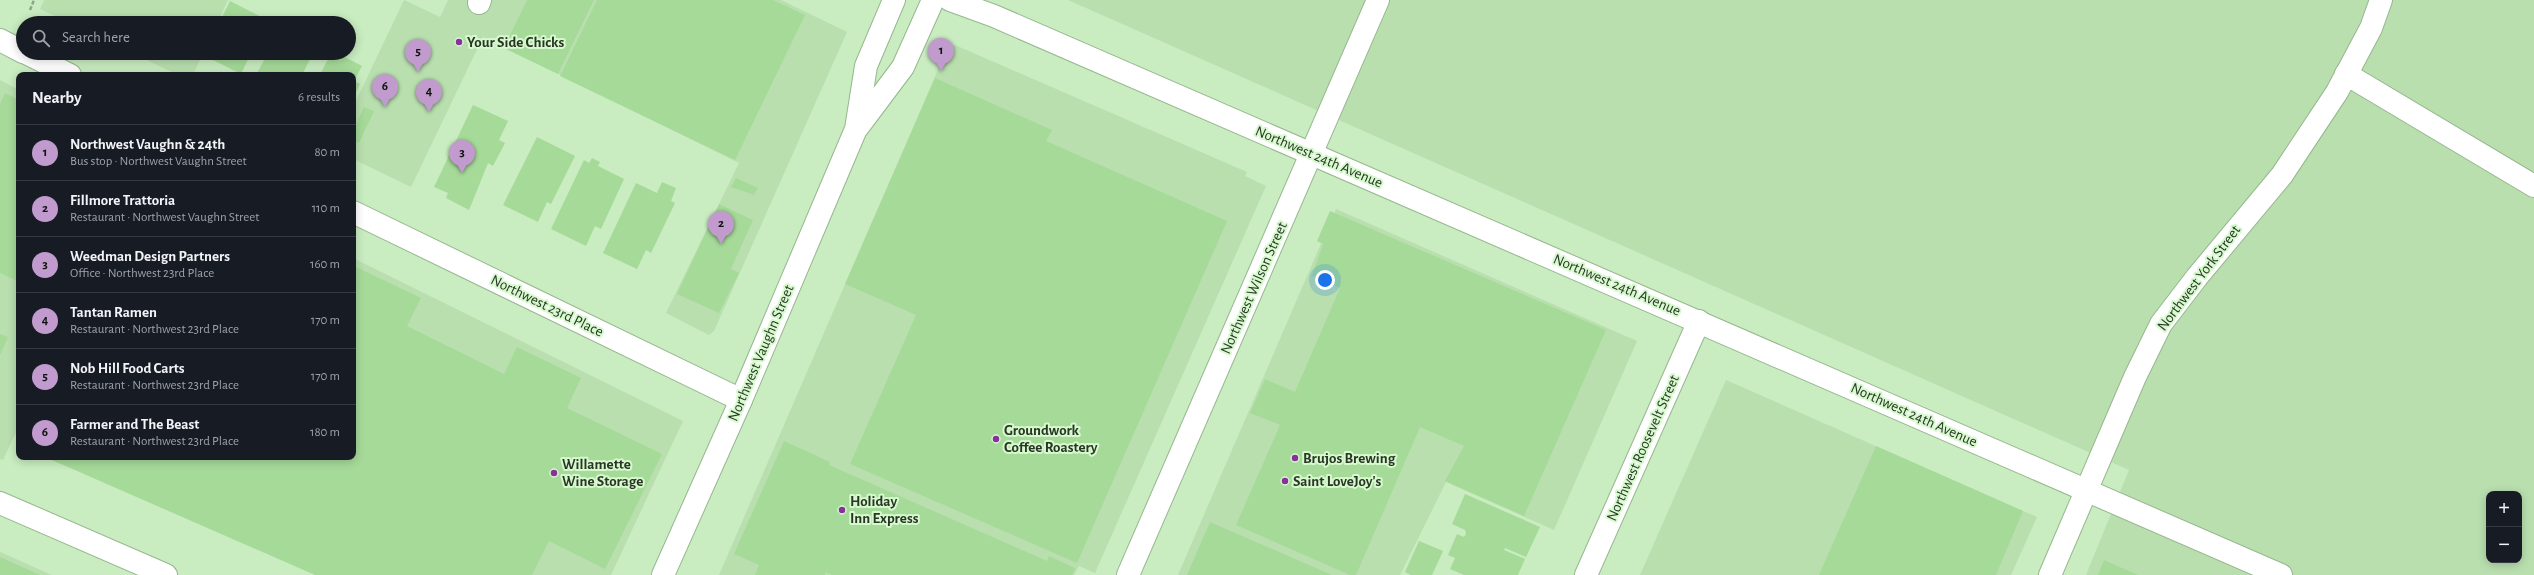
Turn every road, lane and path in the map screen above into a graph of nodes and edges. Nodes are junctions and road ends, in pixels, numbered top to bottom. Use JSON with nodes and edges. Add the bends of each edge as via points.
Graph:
{"nodes":[{"id":1,"x":34,"y":0,"type":"edge"},
{"id":2,"x":894,"y":0,"type":"edge"},
{"id":3,"x":932,"y":0,"type":"edge"},
{"id":4,"x":950,"y":0,"type":"edge"},
{"id":5,"x":1378,"y":0,"type":"edge"},
{"id":6,"x":2381,"y":0,"type":"edge"},
{"id":7,"x":30,"y":10,"type":"dead end"},
{"id":8,"x":0,"y":40,"type":"edge"},
{"id":9,"x":16,"y":48,"type":"edge"},
{"id":10,"x":40,"y":60,"type":"edge"},
{"id":11,"x":64,"y":72,"type":"edge"},
{"id":12,"x":2346,"y":74,"type":"junction"},
{"id":13,"x":856,"y":129,"type":"junction"},
{"id":14,"x":1312,"y":155,"type":"junction"},
{"id":15,"x":2534,"y":186,"type":"edge"},
{"id":16,"x":356,"y":213,"type":"edge"},
{"id":17,"x":1699,"y":320,"type":"junction"},
{"id":18,"x":741,"y":400,"type":"junction"},
{"id":19,"x":2086,"y":491,"type":"junction"},
{"id":20,"x":0,"y":504,"type":"edge"},
{"id":21,"x":166,"y":575,"type":"edge"},
{"id":22,"x":663,"y":575,"type":"edge"},
{"id":23,"x":1128,"y":575,"type":"edge"},
{"id":24,"x":1586,"y":575,"type":"edge"},
{"id":25,"x":2050,"y":575,"type":"edge"},
{"id":26,"x":2281,"y":575,"type":"edge"}],
"edges":[{"from":1,"to":7,"type":"path"},
{"from":2,"to":13,"type":"street","name":"Northwest Vaughn Street","via":[[866,66]]},
{"from":3,"to":13,"type":"street","name":"Northwest Vaughn Street","via":[[903,67]]},
{"from":4,"to":14,"type":"street","name":"Northwest 24th Avenue","via":[[994,16]]},
{"from":5,"to":14,"type":"street","name":"Northwest Wilson Street"},
{"from":6,"to":12,"type":"street","name":"Northwest York Street","via":[[2371,28]]},
{"from":8,"to":9,"type":"street"},
{"from":10,"to":11,"type":"street"},
{"from":12,"to":15,"type":"street"},
{"from":12,"to":19,"type":"street","name":"Northwest York Street","via":[[2282,175],[2161,324],[2135,377]]},
{"from":13,"to":18,"type":"street","name":"Northwest Vaughn Street"},
{"from":14,"to":17,"type":"street","name":"Northwest 24th Avenue"},
{"from":14,"to":23,"type":"street","name":"Northwest Wilson Street"},
{"from":16,"to":18,"type":"street","name":"Northwest 23rd Place"},
{"from":17,"to":19,"type":"street","name":"Northwest 24th Avenue"},
{"from":17,"to":24,"type":"street","name":"Northwest Roosevelt Street"},
{"from":18,"to":22,"type":"street","name":"Northwest Vaughn Street"},
{"from":19,"to":25,"type":"street","name":"Northwest York Street"},
{"from":19,"to":26,"type":"street","name":"Northwest 24th Avenue"},
{"from":20,"to":21,"type":"street"}]}
